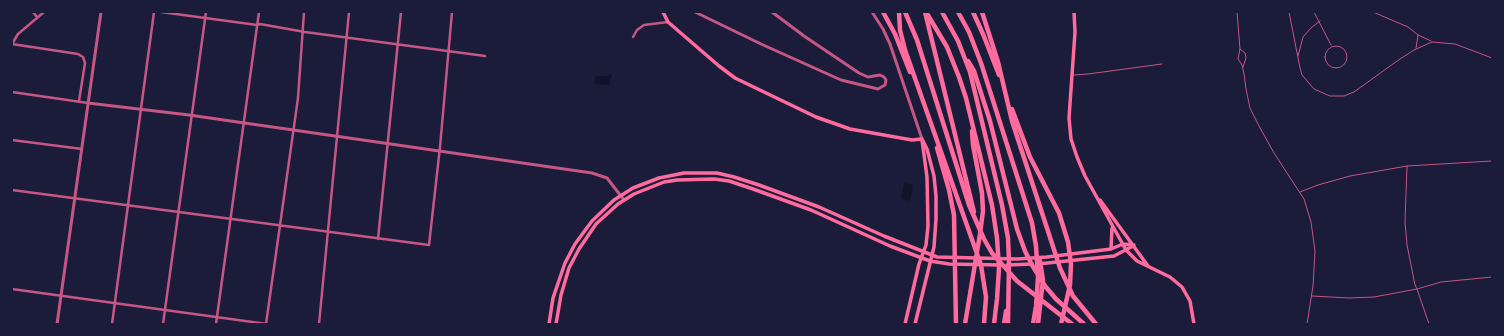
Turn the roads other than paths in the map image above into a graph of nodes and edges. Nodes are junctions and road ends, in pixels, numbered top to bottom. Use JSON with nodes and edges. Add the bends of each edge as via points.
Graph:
{"nodes":[{"id":1,"x":33,"y":12,"type":"edge"},
{"id":2,"x":44,"y":12,"type":"edge"},
{"id":3,"x":101,"y":12,"type":"edge"},
{"id":4,"x":154,"y":12,"type":"edge"},
{"id":5,"x":161,"y":12,"type":"edge"},
{"id":6,"x":206,"y":12,"type":"edge"},
{"id":7,"x":259,"y":12,"type":"edge"},
{"id":8,"x":304,"y":12,"type":"edge"},
{"id":9,"x":349,"y":12,"type":"edge"},
{"id":10,"x":401,"y":12,"type":"edge"},
{"id":11,"x":452,"y":12,"type":"edge"},
{"id":12,"x":663,"y":12,"type":"edge"},
{"id":13,"x":695,"y":12,"type":"edge"},
{"id":14,"x":772,"y":12,"type":"edge"},
{"id":15,"x":872,"y":12,"type":"edge"},
{"id":16,"x":883,"y":12,"type":"edge"},
{"id":17,"x":899,"y":12,"type":"edge"},
{"id":18,"x":905,"y":12,"type":"edge"},
{"id":19,"x":925,"y":12,"type":"edge"},
{"id":20,"x":942,"y":12,"type":"edge"},
{"id":21,"x":958,"y":12,"type":"edge"},
{"id":22,"x":973,"y":12,"type":"edge"},
{"id":23,"x":982,"y":12,"type":"edge"},
{"id":24,"x":1074,"y":12,"type":"edge"},
{"id":25,"x":1237,"y":12,"type":"edge"},
{"id":26,"x":1289,"y":12,"type":"edge"},
{"id":27,"x":1314,"y":12,"type":"edge"},
{"id":28,"x":1373,"y":12,"type":"edge"},
{"id":29,"x":37,"y":17,"type":"junction"},
{"id":30,"x":206,"y":18,"type":"junction"},
{"id":31,"x":1320,"y":21,"type":"junction"},
{"id":32,"x":668,"y":22,"type":"junction"},
{"id":33,"x":257,"y":26,"type":"junction"},
{"id":34,"x":302,"y":32,"type":"junction"},
{"id":35,"x":1418,"y":35,"type":"junction"},
{"id":36,"x":346,"y":37,"type":"junction"},
{"id":37,"x":633,"y":37,"type":"dead end"},
{"id":38,"x":1432,"y":42,"type":"junction"},
{"id":39,"x":12,"y":44,"type":"edge"},
{"id":40,"x":398,"y":44,"type":"junction"},
{"id":41,"x":1331,"y":46,"type":"junction"},
{"id":42,"x":1240,"y":49,"type":"junction"},
{"id":43,"x":1416,"y":49,"type":"junction"},
{"id":44,"x":448,"y":51,"type":"junction"},
{"id":45,"x":962,"y":51,"type":"junction"},
{"id":46,"x":485,"y":56,"type":"dead end"},
{"id":47,"x":1298,"y":57,"type":"junction"},
{"id":48,"x":1492,"y":58,"type":"edge"},
{"id":49,"x":1162,"y":64,"type":"dead end"},
{"id":50,"x":1243,"y":69,"type":"junction"},
{"id":51,"x":1072,"y":75,"type":"junction"},
{"id":52,"x":1003,"y":85,"type":"junction"},
{"id":53,"x":918,"y":86,"type":"junction"},
{"id":54,"x":12,"y":92,"type":"edge"},
{"id":55,"x":1007,"y":100,"type":"junction"},
{"id":56,"x":79,"y":101,"type":"junction"},
{"id":57,"x":88,"y":102,"type":"junction"},
{"id":58,"x":141,"y":110,"type":"junction"},
{"id":59,"x":193,"y":116,"type":"junction"},
{"id":60,"x":970,"y":116,"type":"junction"},
{"id":61,"x":242,"y":124,"type":"junction"},
{"id":62,"x":293,"y":130,"type":"junction"},
{"id":63,"x":934,"y":133,"type":"junction"},
{"id":64,"x":337,"y":137,"type":"junction"},
{"id":65,"x":922,"y":139,"type":"junction"},
{"id":66,"x":12,"y":140,"type":"edge"},
{"id":67,"x":388,"y":144,"type":"junction"},
{"id":68,"x":82,"y":149,"type":"junction"},
{"id":69,"x":440,"y":151,"type":"junction"},
{"id":70,"x":1492,"y":161,"type":"edge"},
{"id":71,"x":1407,"y":166,"type":"junction"},
{"id":72,"x":12,"y":190,"type":"edge"},
{"id":73,"x":1095,"y":193,"type":"junction"},
{"id":74,"x":1300,"y":193,"type":"junction"},
{"id":75,"x":622,"y":195,"type":"junction"},
{"id":76,"x":75,"y":198,"type":"junction"},
{"id":77,"x":624,"y":200,"type":"junction"},
{"id":78,"x":128,"y":204,"type":"junction"},
{"id":79,"x":180,"y":211,"type":"junction"},
{"id":80,"x":230,"y":219,"type":"junction"},
{"id":81,"x":977,"y":224,"type":"junction"},
{"id":82,"x":280,"y":226,"type":"junction"},
{"id":83,"x":1112,"y":226,"type":"junction"},
{"id":84,"x":328,"y":232,"type":"junction"},
{"id":85,"x":378,"y":239,"type":"junction"},
{"id":86,"x":1123,"y":244,"type":"junction"},
{"id":87,"x":1134,"y":246,"type":"junction"},
{"id":88,"x":1111,"y":248,"type":"junction"},
{"id":89,"x":1126,"y":250,"type":"junction"},
{"id":90,"x":924,"y":252,"type":"junction"},
{"id":91,"x":932,"y":255,"type":"junction"},
{"id":92,"x":922,"y":259,"type":"junction"},
{"id":93,"x":930,"y":261,"type":"junction"},
{"id":94,"x":1149,"y":268,"type":"junction"},
{"id":95,"x":1492,"y":276,"type":"edge"},
{"id":96,"x":1009,"y":286,"type":"junction"},
{"id":97,"x":12,"y":289,"type":"edge"},
{"id":98,"x":1417,"y":289,"type":"junction"},
{"id":99,"x":61,"y":296,"type":"junction"},
{"id":100,"x":1311,"y":296,"type":"junction"},
{"id":101,"x":114,"y":303,"type":"junction"},
{"id":102,"x":165,"y":310,"type":"junction"},
{"id":103,"x":217,"y":317,"type":"junction"},
{"id":104,"x":1037,"y":317,"type":"junction"},
{"id":105,"x":1064,"y":317,"type":"junction"},
{"id":106,"x":57,"y":324,"type":"edge"},
{"id":107,"x":112,"y":324,"type":"edge"},
{"id":108,"x":163,"y":324,"type":"edge"},
{"id":109,"x":216,"y":324,"type":"edge"},
{"id":110,"x":267,"y":324,"type":"edge"},
{"id":111,"x":319,"y":324,"type":"edge"},
{"id":112,"x":549,"y":324,"type":"edge"},
{"id":113,"x":556,"y":324,"type":"edge"},
{"id":114,"x":904,"y":324,"type":"edge"},
{"id":115,"x":915,"y":324,"type":"edge"},
{"id":116,"x":956,"y":324,"type":"edge"},
{"id":117,"x":965,"y":324,"type":"edge"},
{"id":118,"x":984,"y":324,"type":"edge"},
{"id":119,"x":994,"y":324,"type":"edge"},
{"id":120,"x":1004,"y":324,"type":"edge"},
{"id":121,"x":1008,"y":324,"type":"edge"},
{"id":122,"x":1033,"y":324,"type":"edge"},
{"id":123,"x":1038,"y":324,"type":"edge"},
{"id":124,"x":1061,"y":324,"type":"edge"},
{"id":125,"x":1068,"y":324,"type":"edge"},
{"id":126,"x":1072,"y":324,"type":"edge"},
{"id":127,"x":1084,"y":324,"type":"edge"},
{"id":128,"x":1096,"y":324,"type":"edge"},
{"id":129,"x":1194,"y":324,"type":"edge"},
{"id":130,"x":1307,"y":324,"type":"edge"},
{"id":131,"x":1429,"y":324,"type":"edge"}],
"edges":[{"from":1,"to":29,"type":"street"},
{"from":2,"to":29,"type":"street"},
{"from":3,"to":57,"type":"street"},
{"from":4,"to":58,"type":"street"},
{"from":5,"to":30,"type":"street"},
{"from":6,"to":30,"type":"street"},
{"from":7,"to":33,"type":"street"},
{"from":8,"to":34,"type":"street"},
{"from":9,"to":36,"type":"street"},
{"from":10,"to":40,"type":"street"},
{"from":11,"to":44,"type":"street"},
{"from":12,"to":32,"type":"main road"},
{"from":13,"to":14,"type":"street","via":[[841,80],[878,89],[885,85],[884,77],[868,77],[859,73]]},
{"from":15,"to":65,"type":"street","via":[[889,40]]},
{"from":16,"to":53,"type":"highway","via":[[892,26],[908,68]]},
{"from":17,"to":53,"type":"highway","via":[[902,37]]},
{"from":18,"to":81,"type":"highway","via":[[914,30],[960,180]]},
{"from":19,"to":60,"type":"highway","via":[[956,67]]},
{"from":19,"to":81,"type":"highway"},
{"from":20,"to":45,"type":"highway"},
{"from":21,"to":104,"type":"highway","via":[[983,68],[1034,233],[1038,277]]},
{"from":22,"to":52,"type":"highway"},
{"from":23,"to":52,"type":"highway"},
{"from":24,"to":51,"type":"main road"},
{"from":25,"to":42,"type":"lane"},
{"from":26,"to":47,"type":"lane"},
{"from":27,"to":31,"type":"lane"},
{"from":28,"to":35,"type":"lane","via":[[1408,27]]},
{"from":29,"to":39,"type":"street","via":[[18,34]]},
{"from":30,"to":33,"type":"street"},
{"from":30,"to":59,"type":"street"},
{"from":31,"to":41,"type":"lane"},
{"from":31,"to":47,"type":"lane","via":[[1303,37]]},
{"from":32,"to":37,"type":"street","via":[[644,25]]},
{"from":32,"to":65,"type":"main road","via":[[735,78],[816,117],[863,132],[912,140]]},
{"from":33,"to":34,"type":"street","via":[[260,24]]},
{"from":33,"to":61,"type":"street"},
{"from":34,"to":36,"type":"street"},
{"from":34,"to":62,"type":"street","via":[[298,98]]},
{"from":35,"to":38,"type":"lane"},
{"from":35,"to":43,"type":"lane"},
{"from":36,"to":40,"type":"street"},
{"from":36,"to":64,"type":"street"},
{"from":38,"to":43,"type":"lane"},
{"from":38,"to":48,"type":"lane","via":[[1455,44]]},
{"from":39,"to":56,"type":"street","via":[[78,54],[83,57],[85,63]]},
{"from":40,"to":44,"type":"street"},
{"from":40,"to":67,"type":"street"},
{"from":41,"to":41,"type":"lane","via":[[1326,53],[1326,62],[1333,68],[1340,68],[1348,59],[1346,51],[1340,46]]},
{"from":42,"to":50,"type":"lane","via":[[1238,59]]},
{"from":42,"to":50,"type":"lane","via":[[1246,58]]},
{"from":43,"to":47,"type":"lane","via":[[1359,90],[1340,97],[1324,94],[1310,86],[1302,75]]},
{"from":44,"to":46,"type":"street"},
{"from":44,"to":69,"type":"street"},
{"from":45,"to":96,"type":"highway","via":[[976,94],[1002,205],[1008,238]]},
{"from":45,"to":127,"type":"highway","via":[[974,71],[992,126],[1020,238],[1045,286]]},
{"from":49,"to":51,"type":"lane"},
{"from":50,"to":74,"type":"lane","via":[[1248,99],[1255,118]]},
{"from":51,"to":73,"type":"main road","via":[[1069,118],[1071,139],[1082,170]]},
{"from":52,"to":55,"type":"highway"},
{"from":53,"to":63,"type":"highway"},
{"from":54,"to":56,"type":"street"},
{"from":55,"to":124,"type":"highway","via":[[1030,157],[1059,213],[1066,235],[1070,256],[1070,278]]},
{"from":55,"to":128,"type":"highway","via":[[1060,268],[1073,296]]},
{"from":56,"to":57,"type":"street"},
{"from":57,"to":58,"type":"street"},
{"from":57,"to":68,"type":"street"},
{"from":58,"to":59,"type":"street"},
{"from":58,"to":78,"type":"street"},
{"from":59,"to":61,"type":"street"},
{"from":59,"to":79,"type":"street"},
{"from":60,"to":117,"type":"highway","via":[[982,192],[982,217]]},
{"from":60,"to":119,"type":"highway","via":[[997,238],[998,286]]},
{"from":61,"to":62,"type":"street"},
{"from":61,"to":80,"type":"street"},
{"from":62,"to":64,"type":"street"},
{"from":62,"to":82,"type":"street"},
{"from":63,"to":116,"type":"highway","via":[[955,224]]},
{"from":63,"to":118,"type":"highway","via":[[982,271],[986,298]]},
{"from":64,"to":67,"type":"street"},
{"from":64,"to":84,"type":"street"},
{"from":65,"to":90,"type":"main road","via":[[928,190],[928,226]]},
{"from":65,"to":91,"type":"main road","via":[[930,156],[936,189],[936,232]]},
{"from":66,"to":68,"type":"street"},
{"from":67,"to":69,"type":"street"},
{"from":67,"to":85,"type":"street"},
{"from":68,"to":76,"type":"street"},
{"from":69,"to":75,"type":"street","via":[[599,175],[610,181]]},
{"from":69,"to":85,"type":"street","via":[[429,245]]},
{"from":70,"to":71,"type":"lane"},
{"from":71,"to":74,"type":"lane","via":[[1350,176]]},
{"from":71,"to":98,"type":"lane","via":[[1405,222],[1407,245]]},
{"from":72,"to":76,"type":"street"},
{"from":73,"to":83,"type":"main road"},
{"from":73,"to":87,"type":"main road"},
{"from":74,"to":100,"type":"lane","via":[[1306,204],[1314,242]]},
{"from":75,"to":77,"type":"street"},
{"from":75,"to":90,"type":"main road","via":[[645,183],[671,176],[694,172],[724,174],[800,200]]},
{"from":75,"to":112,"type":"main road","via":[[592,221],[571,250],[555,291]]},
{"from":76,"to":78,"type":"street"},
{"from":76,"to":99,"type":"street"},
{"from":77,"to":92,"type":"main road","via":[[672,180],[724,180],[787,200]]},
{"from":77,"to":113,"type":"main road","via":[[596,224],[576,254],[564,282]]},
{"from":78,"to":79,"type":"street"},
{"from":78,"to":101,"type":"street"},
{"from":79,"to":80,"type":"street"},
{"from":79,"to":102,"type":"street"},
{"from":80,"to":82,"type":"street"},
{"from":80,"to":103,"type":"street"},
{"from":81,"to":105,"type":"highway","via":[[992,252],[1006,270],[1026,290]]},
{"from":82,"to":84,"type":"street"},
{"from":82,"to":110,"type":"street"},
{"from":83,"to":86,"type":"main road"},
{"from":83,"to":88,"type":"main road"},
{"from":84,"to":85,"type":"street"},
{"from":84,"to":111,"type":"street"},
{"from":86,"to":87,"type":"main road"},
{"from":86,"to":88,"type":"main road"},
{"from":86,"to":89,"type":"main road"},
{"from":87,"to":89,"type":"main road"},
{"from":87,"to":94,"type":"main road"},
{"from":88,"to":91,"type":"main road","via":[[1017,259],[944,258]]},
{"from":89,"to":93,"type":"main road","via":[[1114,256],[1021,265]]},
{"from":89,"to":94,"type":"main road"},
{"from":90,"to":91,"type":"main road"},
{"from":90,"to":92,"type":"main road"},
{"from":91,"to":93,"type":"main road"},
{"from":92,"to":93,"type":"main road"},
{"from":92,"to":114,"type":"main road"},
{"from":93,"to":115,"type":"main road"},
{"from":94,"to":129,"type":"main road","via":[[1170,277],[1182,287],[1190,301]]},
{"from":95,"to":98,"type":"lane","via":[[1441,282]]},
{"from":96,"to":120,"type":"highway"},
{"from":96,"to":121,"type":"highway"},
{"from":97,"to":99,"type":"street"},
{"from":98,"to":100,"type":"lane","via":[[1374,297]]},
{"from":98,"to":131,"type":"lane"},
{"from":99,"to":101,"type":"street"},
{"from":99,"to":106,"type":"street"},
{"from":100,"to":130,"type":"lane"},
{"from":101,"to":102,"type":"street"},
{"from":101,"to":107,"type":"street"},
{"from":102,"to":103,"type":"street"},
{"from":102,"to":108,"type":"street"},
{"from":103,"to":109,"type":"street"},
{"from":103,"to":110,"type":"street"},
{"from":104,"to":122,"type":"highway"},
{"from":104,"to":123,"type":"highway"},
{"from":105,"to":125,"type":"highway"},
{"from":105,"to":126,"type":"highway"}]}
